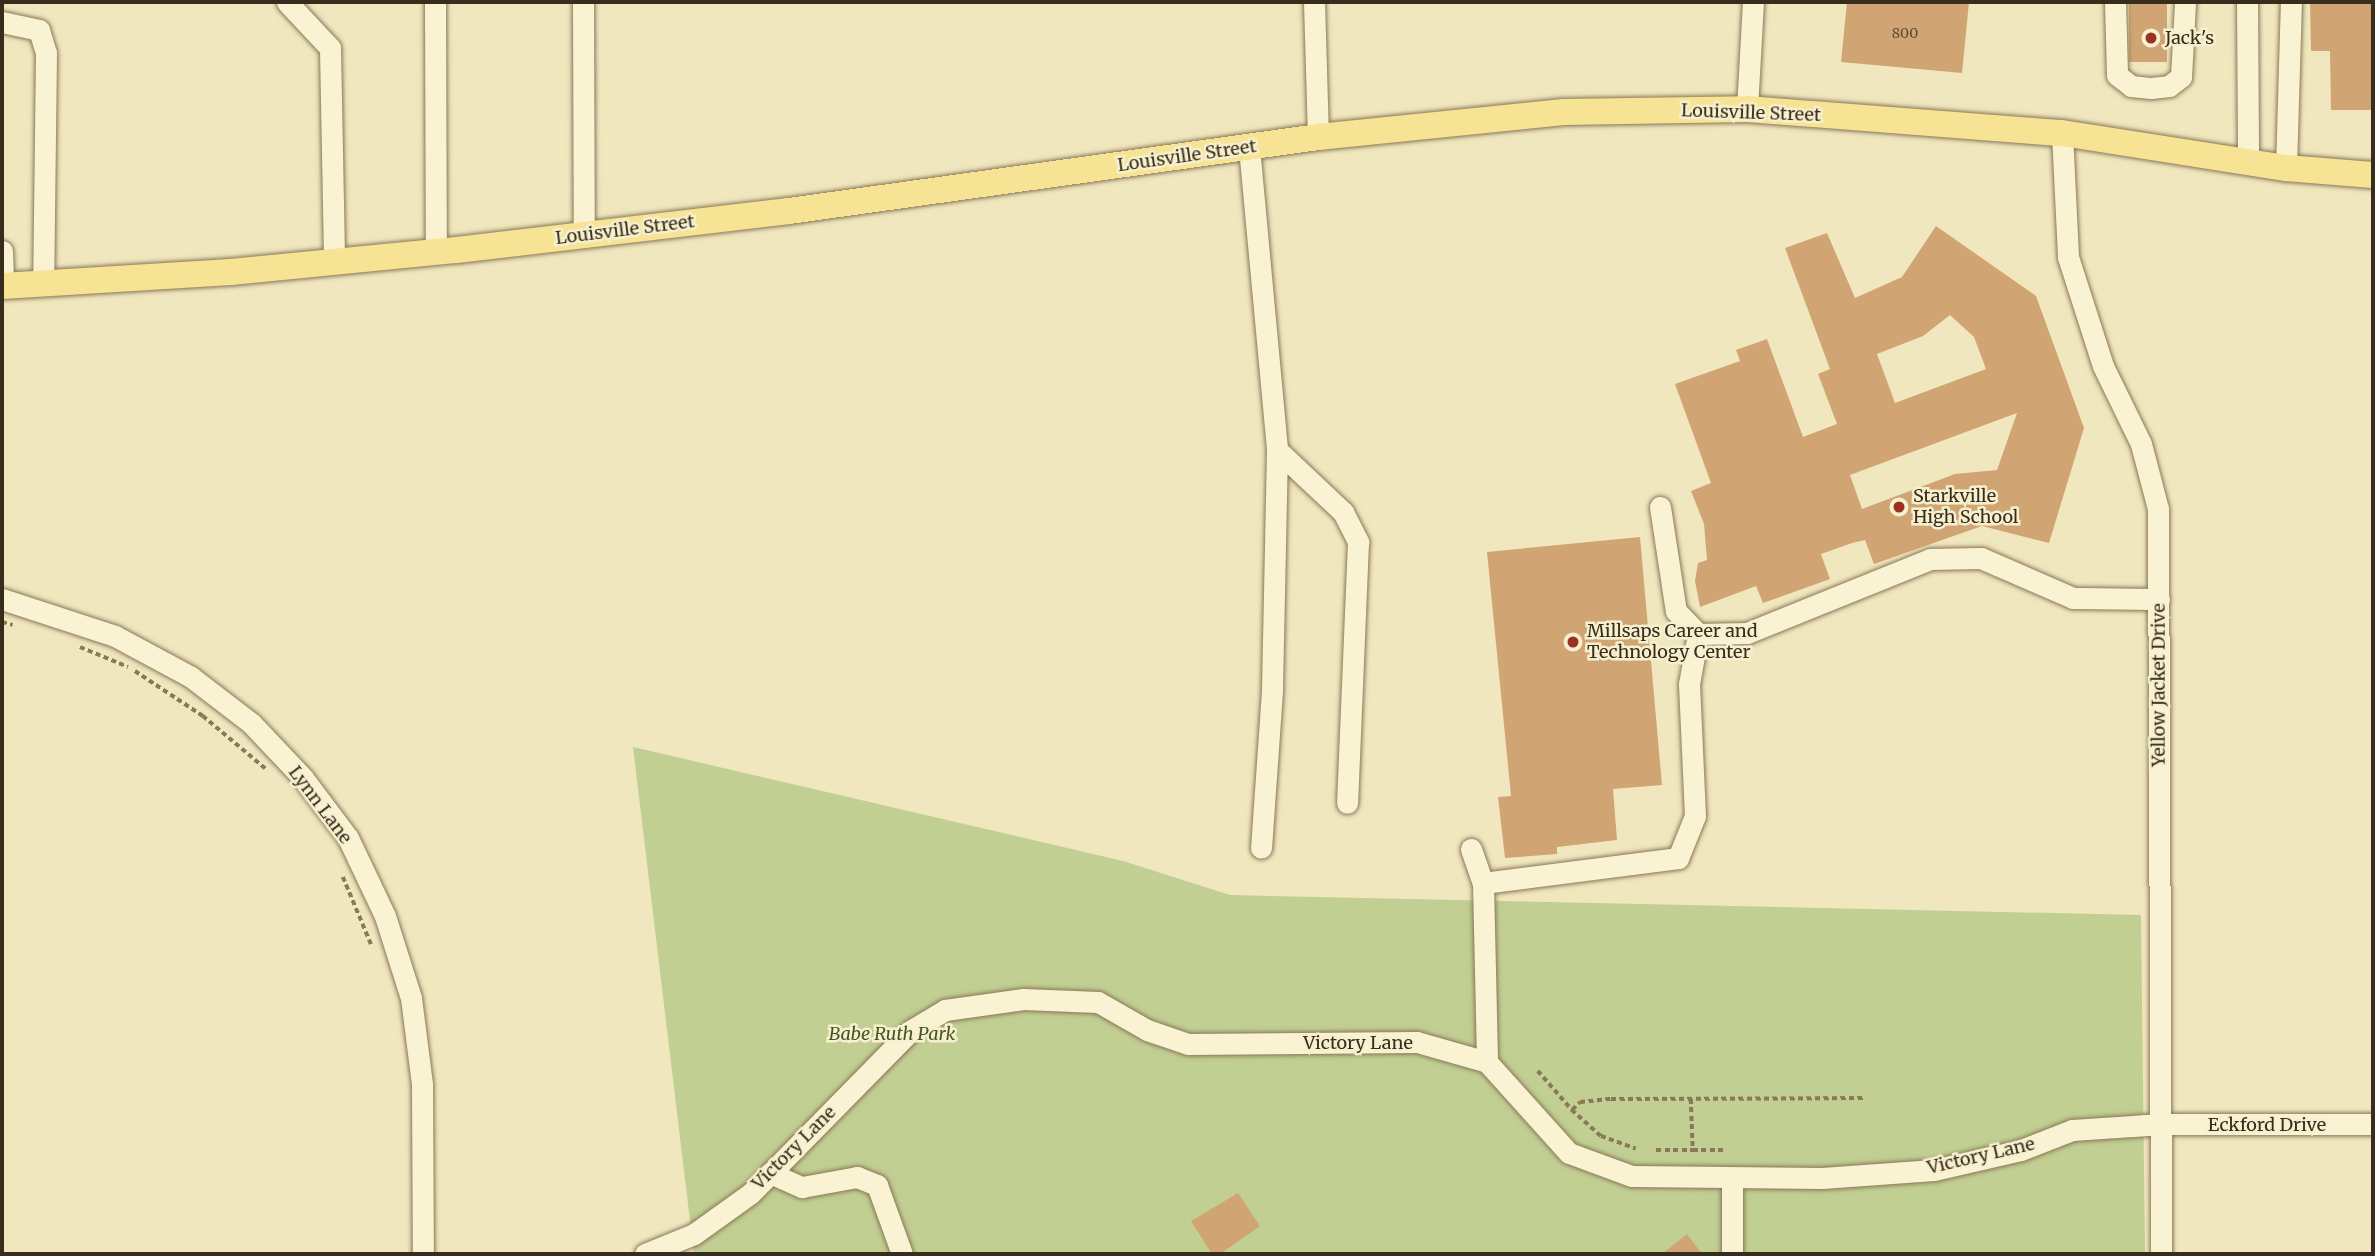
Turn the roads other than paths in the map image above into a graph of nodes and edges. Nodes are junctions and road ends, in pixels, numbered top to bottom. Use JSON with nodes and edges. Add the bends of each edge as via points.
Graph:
{"nodes":[{"id":1,"x":287,"y":2,"type":"edge"},
{"id":2,"x":435,"y":2,"type":"edge"},
{"id":3,"x":583,"y":2,"type":"edge"},
{"id":4,"x":1314,"y":2,"type":"edge"},
{"id":5,"x":1754,"y":2,"type":"edge"},
{"id":6,"x":2115,"y":2,"type":"edge"},
{"id":7,"x":2185,"y":2,"type":"edge"},
{"id":8,"x":2247,"y":2,"type":"edge"},
{"id":9,"x":2291,"y":2,"type":"edge"},
{"id":10,"x":2,"y":22,"type":"edge"},
{"id":11,"x":1747,"y":109,"type":"junction"},
{"id":12,"x":2062,"y":133,"type":"junction"},
{"id":13,"x":1318,"y":137,"type":"junction"},
{"id":14,"x":1249,"y":147,"type":"junction"},
{"id":15,"x":2248,"y":159,"type":"junction"},
{"id":16,"x":2286,"y":168,"type":"junction"},
{"id":17,"x":2373,"y":175,"type":"edge"},
{"id":18,"x":584,"y":235,"type":"junction"},
{"id":19,"x":2,"y":251,"type":"edge"},
{"id":20,"x":436,"y":252,"type":"junction"},
{"id":21,"x":334,"y":263,"type":"junction"},
{"id":22,"x":43,"y":284,"type":"junction"},
{"id":23,"x":2,"y":286,"type":"edge"},
{"id":24,"x":1277,"y":450,"type":"junction"},
{"id":25,"x":1660,"y":507,"type":"dead end"},
{"id":26,"x":2,"y":599,"type":"edge"},
{"id":27,"x":2159,"y":599,"type":"junction"},
{"id":28,"x":1698,"y":634,"type":"junction"},
{"id":29,"x":1347,"y":803,"type":"dead end"},
{"id":30,"x":1261,"y":848,"type":"dead end"},
{"id":31,"x":1471,"y":849,"type":"dead end"},
{"id":32,"x":1483,"y":883,"type":"junction"},
{"id":33,"x":1487,"y":1062,"type":"junction"},
{"id":34,"x":2162,"y":1124,"type":"junction"},
{"id":35,"x":2373,"y":1124,"type":"edge"},
{"id":36,"x":770,"y":1173,"type":"junction"},
{"id":37,"x":1732,"y":1180,"type":"junction"},
{"id":38,"x":423,"y":1254,"type":"edge"},
{"id":39,"x":645,"y":1254,"type":"edge"},
{"id":40,"x":902,"y":1254,"type":"edge"},
{"id":41,"x":1732,"y":1254,"type":"edge"},
{"id":42,"x":2161,"y":1254,"type":"edge"}],
"edges":[{"from":1,"to":21,"type":"street","via":[[330,48]]},
{"from":2,"to":20,"type":"street"},
{"from":3,"to":18,"type":"street"},
{"from":4,"to":13,"type":"street"},
{"from":5,"to":11,"type":"street"},
{"from":6,"to":7,"type":"street","via":[[2117,75],[2131,86],[2151,88],[2169,86],[2181,77]]},
{"from":8,"to":15,"type":"street"},
{"from":9,"to":16,"type":"street"},
{"from":10,"to":22,"type":"street","via":[[38,30],[46,53]]},
{"from":11,"to":12,"type":"main road","name":"Louisville Street"},
{"from":11,"to":13,"type":"main road","name":"Louisville Street","via":[[1564,112]]},
{"from":12,"to":15,"type":"main road","name":"Louisville Street"},
{"from":12,"to":27,"type":"street","name":"Yellow Jacket Drive","via":[[2068,257],[2103,366],[2153,477]]},
{"from":13,"to":14,"type":"main road","name":"Louisville Street"},
{"from":14,"to":18,"type":"main road","name":"Louisville Street"},
{"from":14,"to":24,"type":"street"},
{"from":15,"to":16,"type":"main road","name":"Louisville Street"},
{"from":16,"to":17,"type":"main road","name":"Louisville Street"},
{"from":18,"to":20,"type":"main road","name":"Louisville Street"},
{"from":19,"to":23,"type":"street"},
{"from":20,"to":21,"type":"main road","name":"Louisville Street"},
{"from":21,"to":22,"type":"main road","name":"Louisville Street"},
{"from":22,"to":23,"type":"main road","name":"Louisville Street"},
{"from":24,"to":29,"type":"street","via":[[1343,512],[1358,542]]},
{"from":24,"to":30,"type":"street","via":[[1272,691]]},
{"from":25,"to":28,"type":"street","via":[[1676,611]]},
{"from":26,"to":38,"type":"street","name":"Lynn Lane","via":[[115,636],[191,677],[251,723],[303,778],[348,838],[385,916],[411,998],[422,1084]]},
{"from":27,"to":28,"type":"street","via":[[2073,598],[1981,558],[1930,559],[1747,633]]},
{"from":27,"to":34,"type":"street","name":"Yellow Jacket Drive"},
{"from":28,"to":32,"type":"street","via":[[1689,684],[1695,816],[1678,858]]},
{"from":31,"to":32,"type":"street"},
{"from":32,"to":33,"type":"street"},
{"from":33,"to":36,"type":"street","name":"Victory Lane","via":[[1417,1042],[1188,1044],[1147,1030],[1098,1002],[1023,999],[945,1010],[910,1031]]},
{"from":33,"to":37,"type":"street","name":"Victory Lane","via":[[1569,1153],[1632,1176]]},
{"from":34,"to":35,"type":"street","name":"Eckford Drive"},
{"from":34,"to":37,"type":"street","name":"Victory Lane","via":[[2071,1130],[2021,1150],[1934,1170]]},
{"from":34,"to":42,"type":"street","name":"Yellow Jacket Drive"},
{"from":36,"to":39,"type":"street","name":"Victory Lane","via":[[694,1234]]},
{"from":36,"to":40,"type":"street","via":[[802,1187],[857,1177],[877,1185]]},
{"from":37,"to":41,"type":"street"}]}
